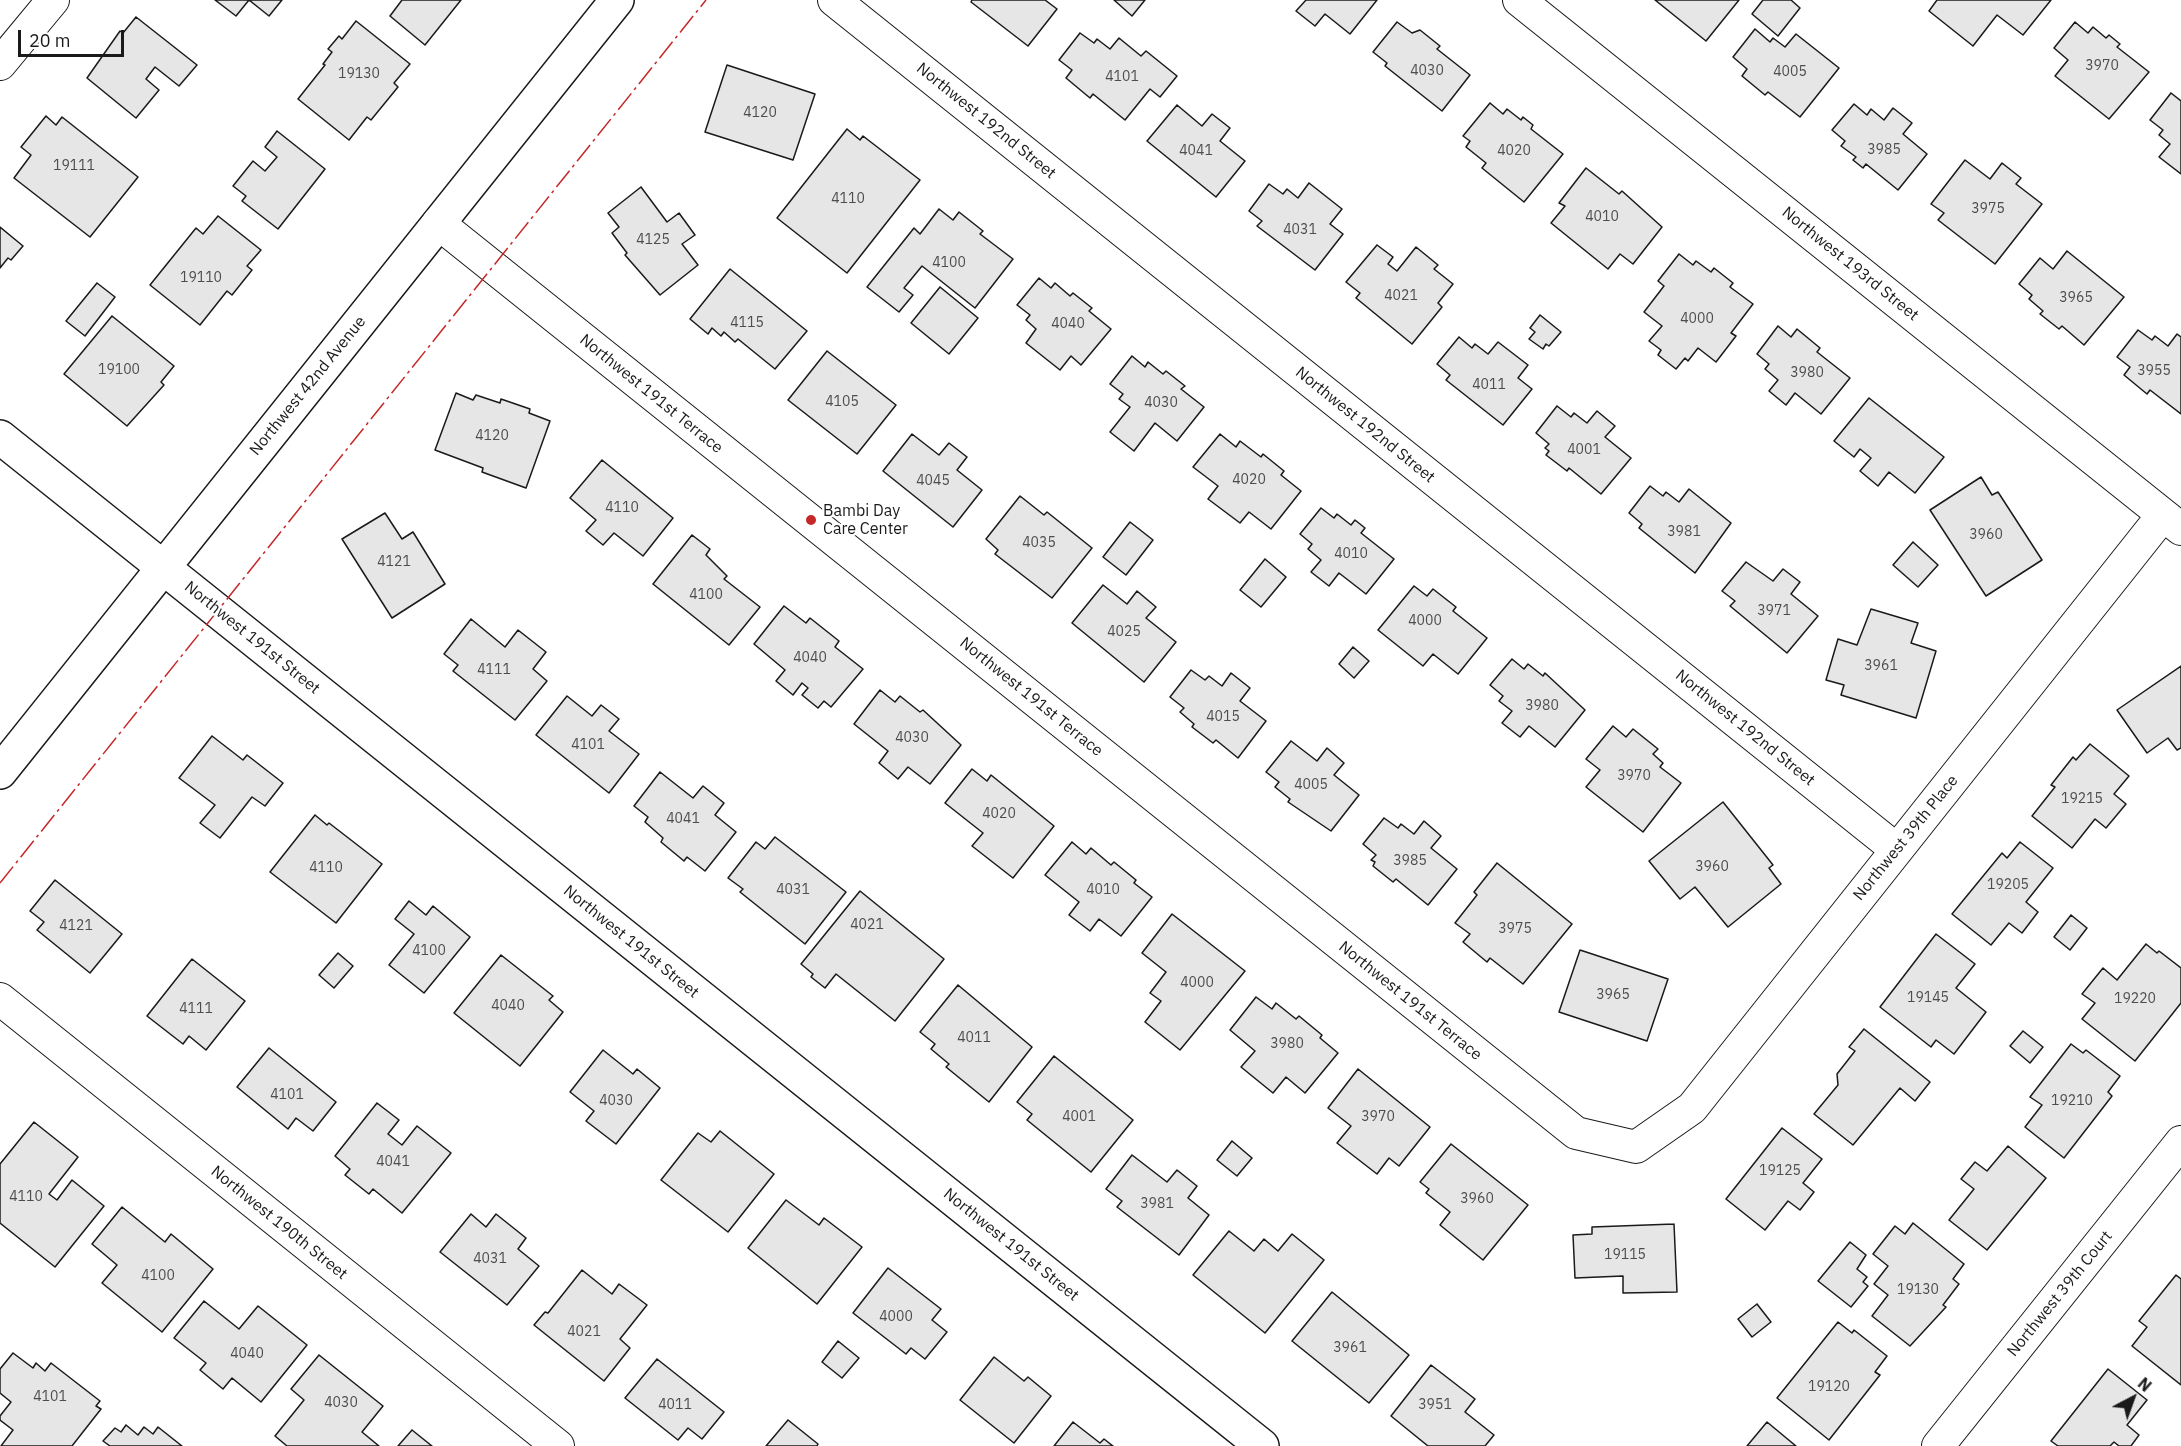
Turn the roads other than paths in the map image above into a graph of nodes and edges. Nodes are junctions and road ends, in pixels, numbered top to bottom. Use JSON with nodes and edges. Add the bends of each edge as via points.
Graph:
{"nodes":[{"id":1,"x":53,"y":0,"type":"edge"},
{"id":2,"x":617,"y":0,"type":"edge"},
{"id":3,"x":834,"y":0,"type":"edge"},
{"id":4,"x":1519,"y":0,"type":"edge"},
{"id":5,"x":0,"y":64,"type":"edge"},
{"id":6,"x":438,"y":223,"type":"junction"},
{"id":7,"x":0,"y":437,"type":"edge"},
{"id":8,"x":2172,"y":522,"type":"edge"},
{"id":9,"x":163,"y":567,"type":"junction"},
{"id":10,"x":0,"y":772,"type":"edge"},
{"id":11,"x":1897,"y":850,"type":"junction"},
{"id":12,"x":0,"y":999,"type":"edge"},
{"id":13,"x":2181,"y":1142,"type":"edge"},
{"id":14,"x":1636,"y":1147,"type":"joint"},
{"id":15,"x":558,"y":1446,"type":"edge"},
{"id":16,"x":1262,"y":1446,"type":"edge"},
{"id":17,"x":1938,"y":1446,"type":"edge"}],
"edges":[{"from":1,"to":5,"type":"street"},
{"from":2,"to":6,"type":"street","name":"Northwest 42nd Avenue"},
{"from":3,"to":11,"type":"street","name":"Northwest 192nd Street"},
{"from":4,"to":8,"type":"street","name":"Northwest 193rd Street"},
{"from":6,"to":9,"type":"street","name":"Northwest 42nd Avenue"},
{"from":6,"to":14,"type":"street","name":"Northwest 191st Terrace","via":[[1576,1133]]},
{"from":7,"to":9,"type":"street","name":"Northwest 191st Street"},
{"from":8,"to":11,"type":"street","name":"Northwest 39th Place"},
{"from":9,"to":10,"type":"street","name":"Northwest 42nd Avenue"},
{"from":9,"to":16,"type":"street","name":"Northwest 191st Street"},
{"from":11,"to":14,"type":"street","name":"Northwest 39th Place","via":[[1692,1108]]},
{"from":12,"to":15,"type":"street","name":"Northwest 190th Street"},
{"from":13,"to":17,"type":"street","name":"Northwest 39th Court"}]}
